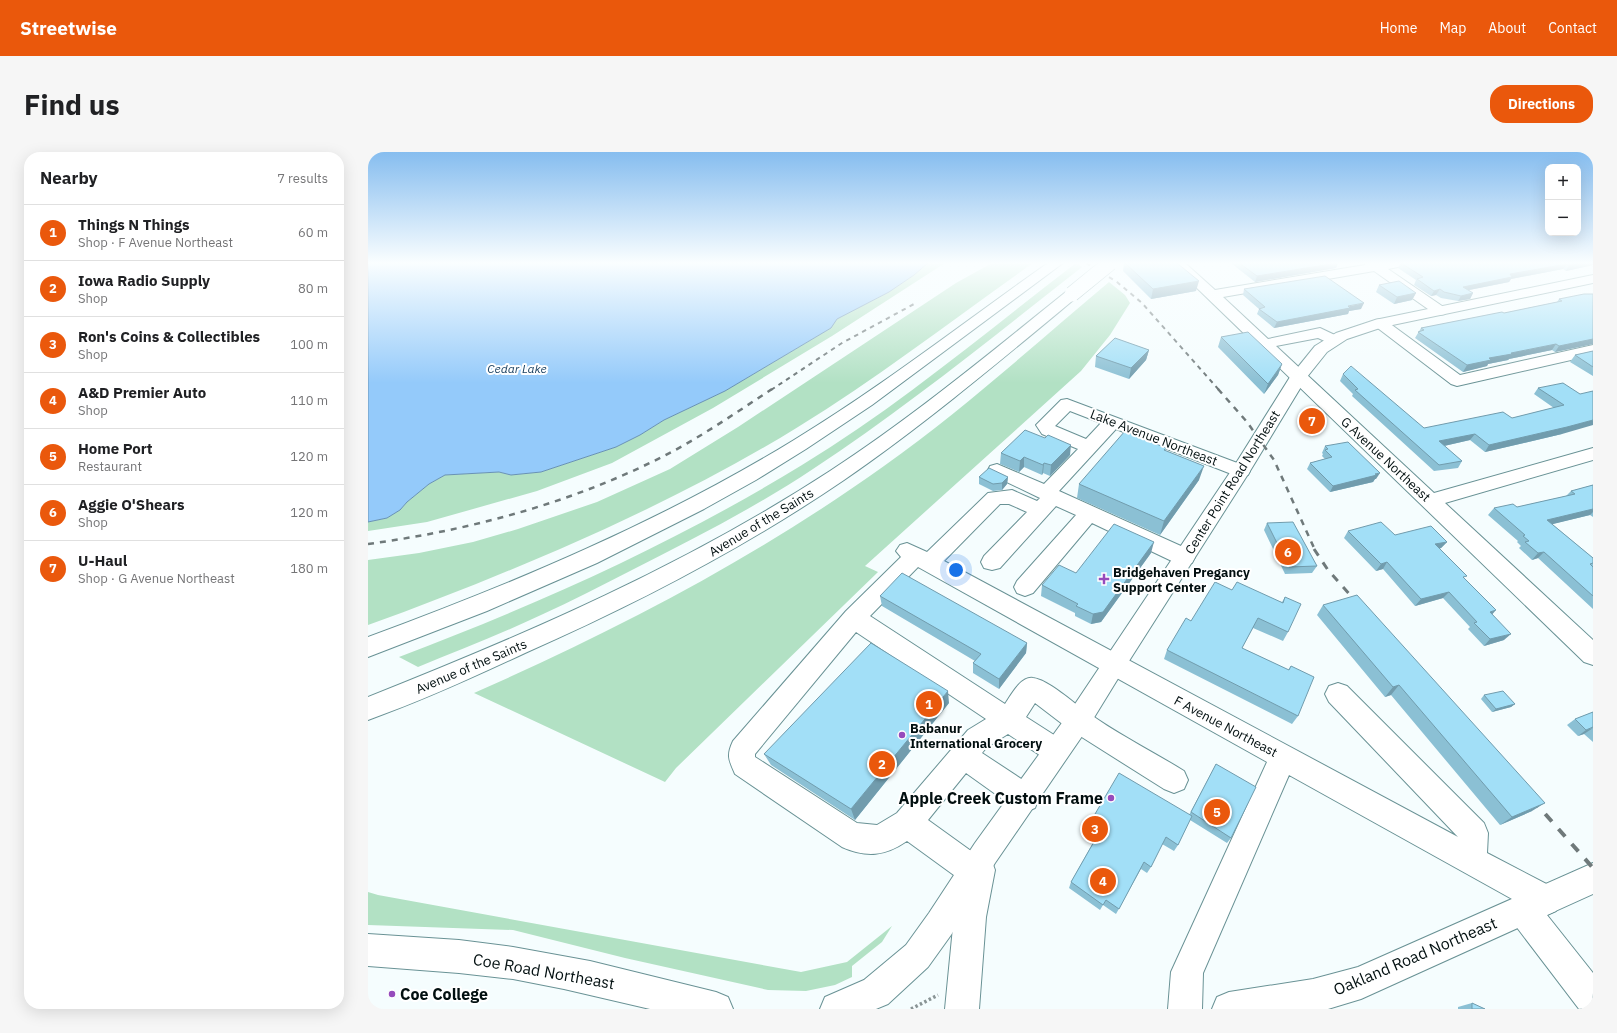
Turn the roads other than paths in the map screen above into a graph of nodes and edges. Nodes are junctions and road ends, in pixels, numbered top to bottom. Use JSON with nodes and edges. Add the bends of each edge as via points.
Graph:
{"nodes":[{"id":1,"x":1000,"y":303,"type":"edge"},
{"id":2,"x":1061,"y":303,"type":"edge"},
{"id":3,"x":1221,"y":303,"type":"edge"},
{"id":4,"x":1429,"y":303,"type":"edge"},
{"id":5,"x":1478,"y":303,"type":"edge"},
{"id":6,"x":1440,"y":311,"type":"junction"},
{"id":7,"x":1380,"y":323,"type":"junction"},
{"id":8,"x":1334,"y":340,"type":"junction"},
{"id":9,"x":1265,"y":344,"type":"junction"},
{"id":10,"x":1593,"y":350,"type":"edge"},
{"id":11,"x":1298,"y":377,"type":"junction"},
{"id":12,"x":1113,"y":421,"type":"junction"},
{"id":13,"x":1093,"y":444,"type":"junction"},
{"id":14,"x":1593,"y":454,"type":"edge"},
{"id":15,"x":997,"y":470,"type":"edge"},
{"id":16,"x":1242,"y":471,"type":"junction"},
{"id":17,"x":1047,"y":500,"type":"junction"},
{"id":18,"x":1430,"y":500,"type":"junction"},
{"id":19,"x":1089,"y":513,"type":"junction"},
{"id":20,"x":917,"y":557,"type":"junction"},
{"id":21,"x":1184,"y":557,"type":"junction"},
{"id":22,"x":992,"y":562,"type":"dead end"},
{"id":23,"x":1025,"y":587,"type":"dead end"},
{"id":24,"x":854,"y":618,"type":"junction"},
{"id":25,"x":368,"y":647,"type":"edge"},
{"id":26,"x":1593,"y":655,"type":"edge"},
{"id":27,"x":1113,"y":665,"type":"junction"},
{"id":28,"x":1338,"y":694,"type":"dead end"},
{"id":29,"x":368,"y":709,"type":"edge"},
{"id":30,"x":1008,"y":720,"type":"junction"},
{"id":31,"x":1078,"y":721,"type":"junction"},
{"id":32,"x":1056,"y":751,"type":"junction"},
{"id":33,"x":963,"y":756,"type":"junction"},
{"id":34,"x":1283,"y":757,"type":"junction"},
{"id":35,"x":1174,"y":780,"type":"dead end"},
{"id":36,"x":1024,"y":798,"type":"junction"},
{"id":37,"x":907,"y":823,"type":"junction"},
{"id":38,"x":1472,"y":860,"type":"junction"},
{"id":39,"x":975,"y":872,"type":"junction"},
{"id":40,"x":1593,"y":878,"type":"edge"},
{"id":41,"x":1534,"y":905,"type":"junction"},
{"id":42,"x":368,"y":950,"type":"edge"},
{"id":43,"x":1593,"y":1000,"type":"edge"},
{"id":44,"x":952,"y":1001,"type":"edge"},
{"id":45,"x":1317,"y":1003,"type":"edge"},
{"id":46,"x":716,"y":1009,"type":"edge"},
{"id":47,"x":838,"y":1009,"type":"edge"},
{"id":48,"x":1185,"y":1009,"type":"edge"},
{"id":49,"x":1229,"y":1009,"type":"edge"}],
"edges":[{"from":1,"to":25,"type":"main road","via":[[833,424],[738,482],[636,535],[515,590]]},
{"from":2,"to":29,"type":"main road","name":"Avenue of the Saints","bridge":true,"via":[[913,421],[787,508],[683,567],[610,604],[514,649]]},
{"from":3,"to":9,"type":"main road","name":"G Avenue Northeast"},
{"from":4,"to":6,"type":"main road"},
{"from":5,"to":6,"type":"main road","name":"Center Point Road Northeast"},
{"from":6,"to":7,"type":"main road","name":"Center Point Road Northeast"},
{"from":7,"to":8,"type":"main road","name":"Center Point Road Northeast"},
{"from":7,"to":10,"type":"main road","via":[[1457,381]]},
{"from":8,"to":9,"type":"main road","via":[[1320,333]]},
{"from":8,"to":11,"type":"main road","name":"Center Point Road Northeast","via":[[1322,348]]},
{"from":9,"to":11,"type":"main road","name":"G Avenue Northeast"},
{"from":11,"to":16,"type":"main road","name":"Center Point Road Northeast"},
{"from":11,"to":18,"type":"main road","name":"G Avenue Northeast"},
{"from":12,"to":13,"type":"main road"},
{"from":12,"to":13,"type":"main road","name":"Lake Avenue Northeast","via":[[1067,404],[1045,425],[1045,428],[1084,445]]},
{"from":12,"to":16,"type":"main road","name":"Lake Avenue Northeast"},
{"from":13,"to":17,"type":"main road"},
{"from":14,"to":18,"type":"main road"},
{"from":15,"to":17,"type":"main road"},
{"from":16,"to":21,"type":"main road","name":"Center Point Road Northeast"},
{"from":17,"to":19,"type":"main road"},
{"from":17,"to":20,"type":"main road","via":[[995,498]]},
{"from":17,"to":22,"type":"main road"},
{"from":18,"to":26,"type":"main road","name":"G Avenue Northeast"},
{"from":19,"to":21,"type":"main road"},
{"from":19,"to":23,"type":"main road"},
{"from":20,"to":24,"type":"main road"},
{"from":20,"to":27,"type":"main road","name":"F Avenue Northeast"},
{"from":21,"to":27,"type":"main road","name":"Center Point Road Northeast"},
{"from":24,"to":30,"type":"main road"},
{"from":24,"to":37,"type":"main road","via":[[742,750],[742,758],[745,765],[852,837],[877,840],[886,838]]},
{"from":27,"to":31,"type":"main road","name":"Center Point Road Northeast"},
{"from":27,"to":34,"type":"main road","name":"F Avenue Northeast"},
{"from":28,"to":38,"type":"main road","via":[[1474,833]]},
{"from":30,"to":31,"type":"main road","via":[[1032,688]]},
{"from":30,"to":32,"type":"main road"},
{"from":30,"to":33,"type":"main road","via":[[977,739]]},
{"from":31,"to":32,"type":"main road","name":"Center Point Road Northeast"},
{"from":31,"to":35,"type":"main road"},
{"from":32,"to":36,"type":"main road","name":"Center Point Road Northeast"},
{"from":33,"to":36,"type":"main road"},
{"from":33,"to":37,"type":"main road"},
{"from":34,"to":38,"type":"main road","name":"F Avenue Northeast"},
{"from":34,"to":48,"type":"main road","via":[[1187,972]]},
{"from":36,"to":39,"type":"main road","name":"Center Point Road Northeast"},
{"from":37,"to":39,"type":"main road"},
{"from":38,"to":41,"type":"main road","name":"F Avenue Northeast"},
{"from":39,"to":44,"type":"main road","via":[[970,917]]},
{"from":39,"to":47,"type":"main road","via":[[917,956],[876,992]]},
{"from":40,"to":41,"type":"main road","name":"Oakland Road Northeast"},
{"from":41,"to":43,"type":"main road"},
{"from":41,"to":45,"type":"main road","name":"Oakland Road Northeast","via":[[1337,991]]},
{"from":42,"to":46,"type":"main road","name":"Coe Road Northeast","via":[[513,964],[615,983]]},
{"from":45,"to":49,"type":"main road","name":"Oakland Road Northeast"}]}
